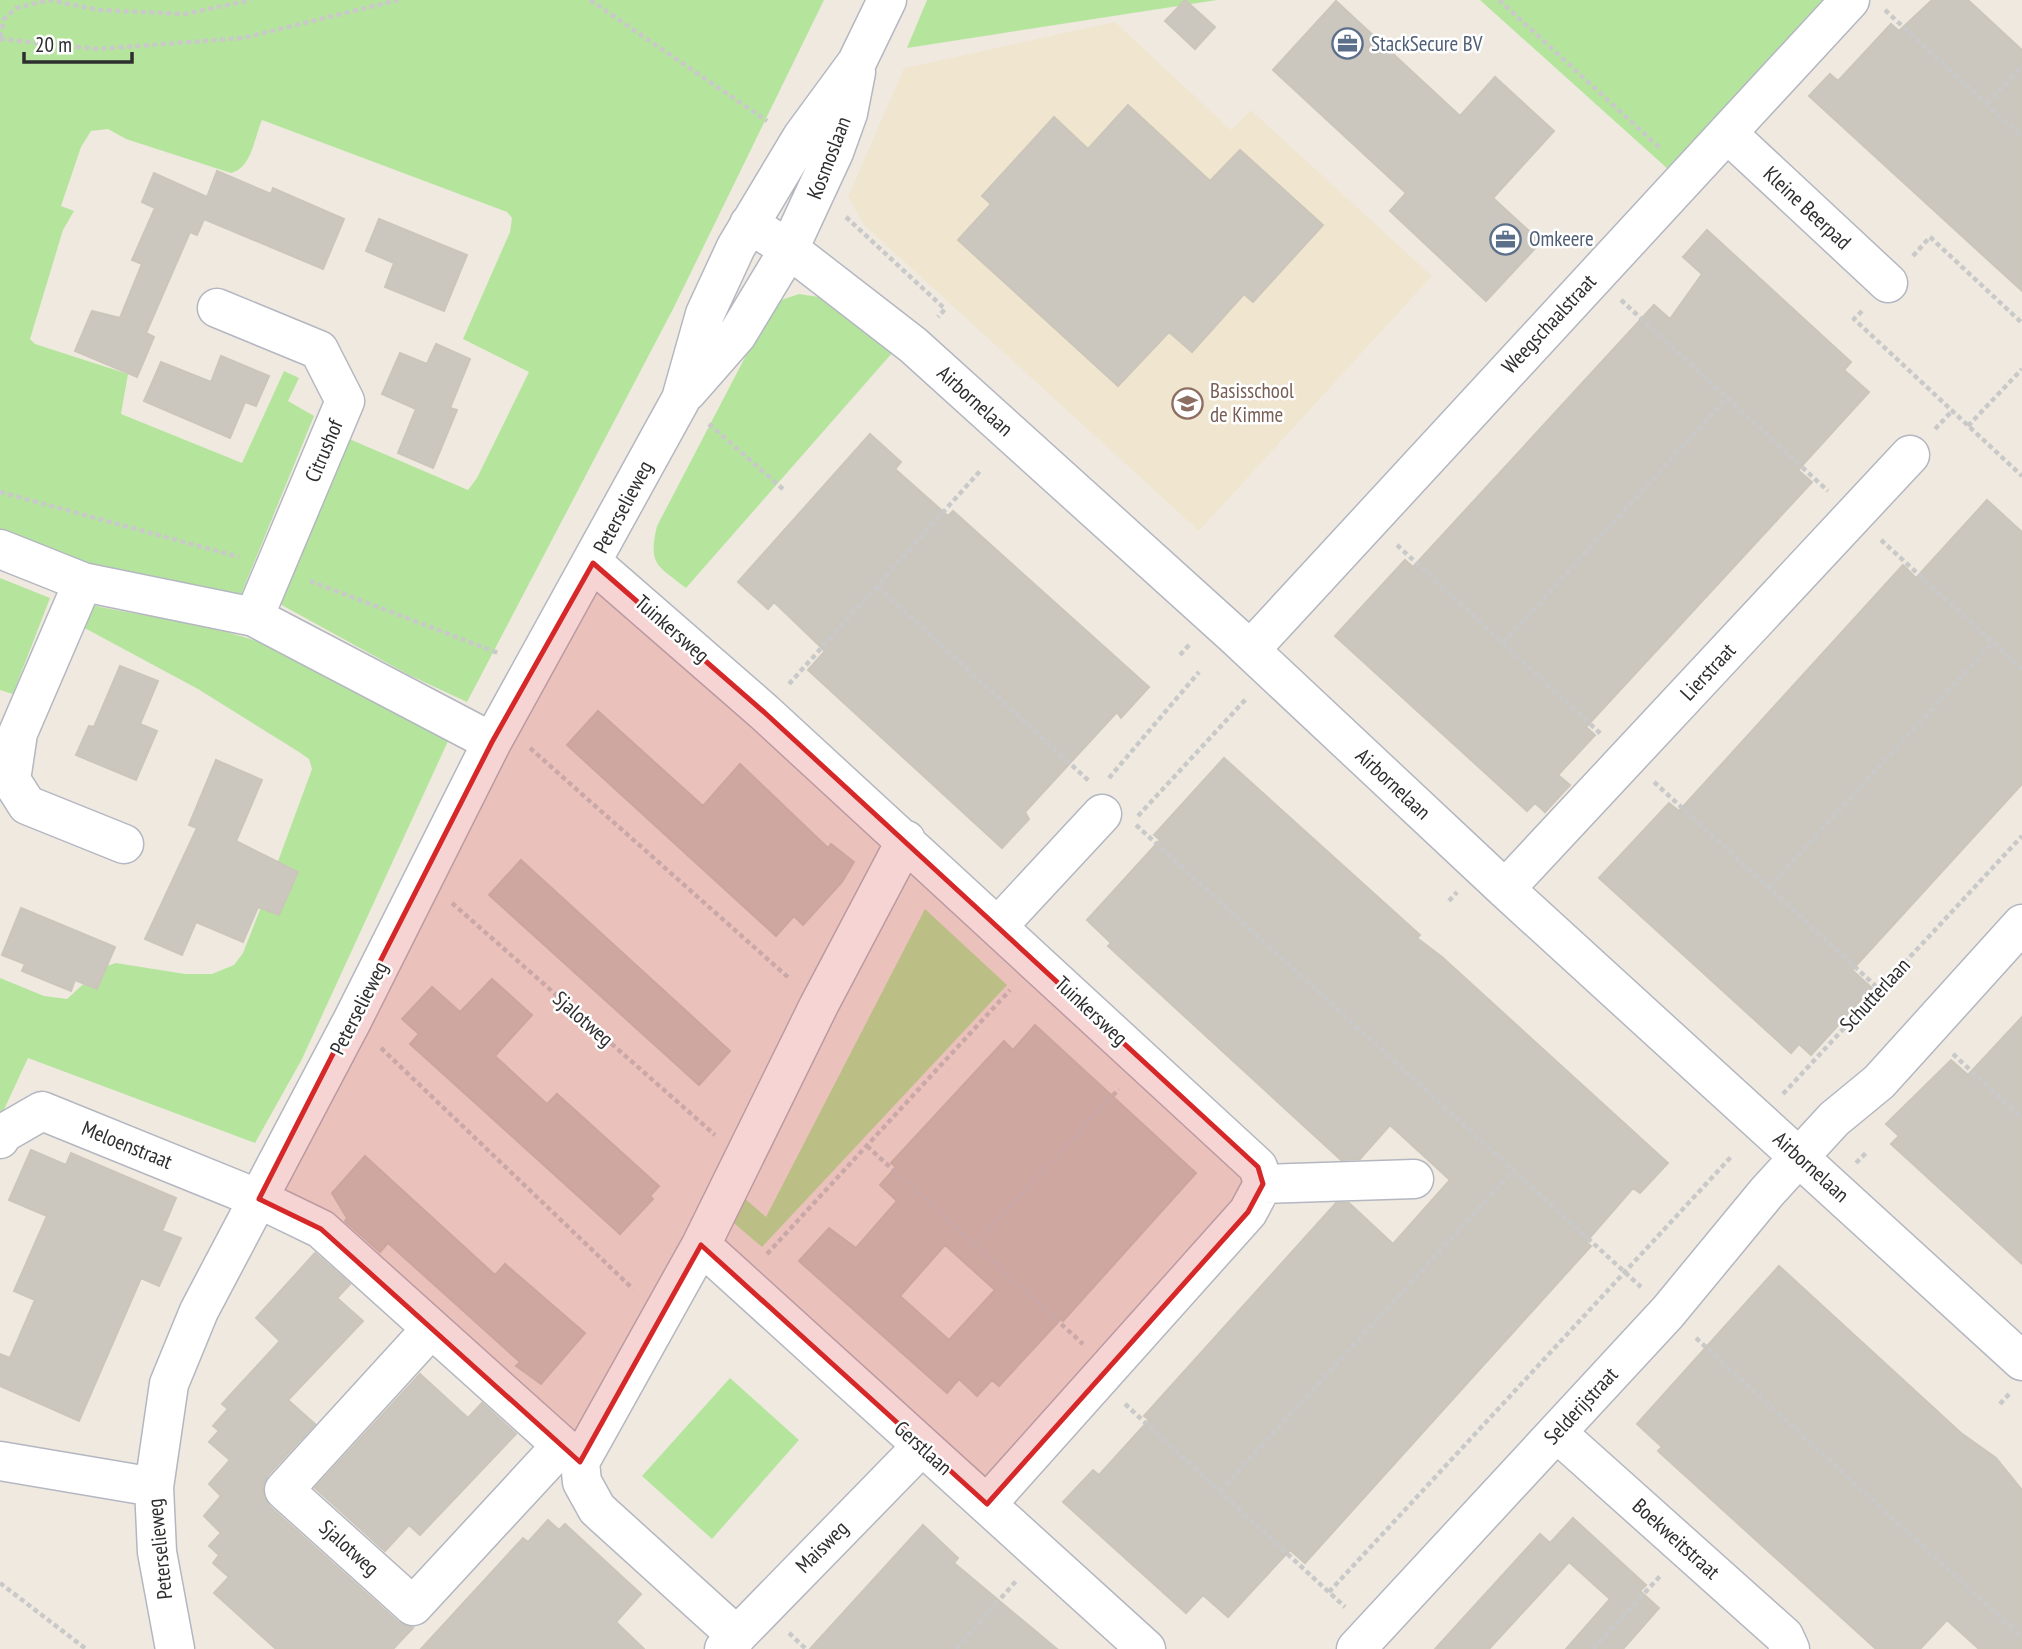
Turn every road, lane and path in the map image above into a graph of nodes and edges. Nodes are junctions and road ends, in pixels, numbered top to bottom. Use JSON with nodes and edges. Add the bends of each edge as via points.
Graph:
{"nodes":[{"id":1,"x":251,"y":0,"type":"edge"},
{"id":2,"x":398,"y":0,"type":"edge"},
{"id":3,"x":590,"y":0,"type":"edge"},
{"id":4,"x":887,"y":0,"type":"edge"},
{"id":5,"x":1499,"y":0,"type":"edge"},
{"id":6,"x":1867,"y":5,"type":"edge"},
{"id":7,"x":0,"y":38,"type":"edge"},
{"id":8,"x":857,"y":62,"type":"junction"},
{"id":9,"x":2022,"y":66,"type":"edge"},
{"id":10,"x":1987,"y":104,"type":"junction"},
{"id":11,"x":1727,"y":133,"type":"junction"},
{"id":12,"x":2022,"y":136,"type":"edge"},
{"id":13,"x":802,"y":137,"type":"junction"},
{"id":14,"x":1688,"y":174,"type":"junction"},
{"id":15,"x":844,"y":204,"type":"dead end"},
{"id":16,"x":749,"y":224,"type":"junction"},
{"id":17,"x":789,"y":249,"type":"junction"},
{"id":18,"x":1594,"y":275,"type":"junction"},
{"id":19,"x":1888,"y":283,"type":"junction"},
{"id":20,"x":217,"y":308,"type":"dead end"},
{"id":21,"x":2022,"y":323,"type":"edge"},
{"id":22,"x":913,"y":345,"type":"junction"},
{"id":23,"x":2022,"y":369,"type":"edge"},
{"id":24,"x":1727,"y":398,"type":"junction"},
{"id":25,"x":681,"y":399,"type":"junction"},
{"id":26,"x":1968,"y":426,"type":"junction"},
{"id":27,"x":1910,"y":455,"type":"dead end"},
{"id":28,"x":980,"y":471,"type":"dead end"},
{"id":29,"x":2022,"y":475,"type":"edge"},
{"id":30,"x":784,"y":491,"type":"dead end"},
{"id":31,"x":1855,"y":516,"type":"junction"},
{"id":32,"x":0,"y":550,"type":"edge"},
{"id":33,"x":593,"y":563,"type":"junction"},
{"id":34,"x":83,"y":582,"type":"junction"},
{"id":35,"x":878,"y":587,"type":"junction"},
{"id":36,"x":254,"y":617,"type":"junction"},
{"id":37,"x":1993,"y":642,"type":"junction"},
{"id":38,"x":1503,"y":643,"type":"dead end"},
{"id":39,"x":1250,"y":650,"type":"junction"},
{"id":40,"x":2022,"y":669,"type":"edge"},
{"id":41,"x":1199,"y":672,"type":"dead end"},
{"id":42,"x":1238,"y":708,"type":"dead end"},
{"id":43,"x":764,"y":712,"type":"junction"},
{"id":44,"x":498,"y":733,"type":"junction"},
{"id":45,"x":1102,"y":795,"type":"junction"},
{"id":46,"x":2022,"y":836,"type":"edge"},
{"id":47,"x":906,"y":840,"type":"junction"},
{"id":48,"x":124,"y":844,"type":"dead end"},
{"id":49,"x":425,"y":878,"type":"junction"},
{"id":50,"x":1769,"y":887,"type":"dead end"},
{"id":51,"x":1505,"y":889,"type":"junction"},
{"id":52,"x":2022,"y":924,"type":"edge"},
{"id":53,"x":999,"y":925,"type":"junction"},
{"id":54,"x":1036,"y":961,"type":"junction"},
{"id":55,"x":819,"y":1005,"type":"junction"},
{"id":56,"x":352,"y":1021,"type":"junction"},
{"id":57,"x":1926,"y":1029,"type":"junction"},
{"id":58,"x":1144,"y":1061,"type":"junction"},
{"id":59,"x":2022,"y":1118,"type":"edge"},
{"id":60,"x":1758,"y":1119,"type":"junction"},
{"id":61,"x":0,"y":1139,"type":"edge"},
{"id":62,"x":867,"y":1146,"type":"junction"},
{"id":63,"x":1731,"y":1157,"type":"dead end"},
{"id":64,"x":1800,"y":1157,"type":"junction"},
{"id":65,"x":742,"y":1160,"type":"junction"},
{"id":66,"x":1514,"y":1170,"type":"junction"},
{"id":67,"x":1414,"y":1179,"type":"dead end"},
{"id":68,"x":1263,"y":1184,"type":"junction"},
{"id":69,"x":259,"y":1199,"type":"junction"},
{"id":70,"x":701,"y":1245,"type":"junction"},
{"id":71,"x":974,"y":1245,"type":"junction"},
{"id":72,"x":1625,"y":1272,"type":"junction"},
{"id":73,"x":741,"y":1282,"type":"junction"},
{"id":74,"x":1668,"y":1312,"type":"junction"},
{"id":75,"x":663,"y":1317,"type":"junction"},
{"id":76,"x":431,"y":1329,"type":"junction"},
{"id":77,"x":2022,"y":1361,"type":"edge"},
{"id":78,"x":1104,"y":1374,"type":"junction"},
{"id":79,"x":1557,"y":1433,"type":"junction"},
{"id":80,"x":921,"y":1447,"type":"junction"},
{"id":81,"x":571,"y":1454,"type":"junction"},
{"id":82,"x":0,"y":1461,"type":"edge"},
{"id":83,"x":154,"y":1487,"type":"junction"},
{"id":84,"x":1220,"y":1491,"type":"junction"},
{"id":85,"x":987,"y":1504,"type":"junction"},
{"id":86,"x":1686,"y":1548,"type":"junction"},
{"id":87,"x":1041,"y":1554,"type":"junction"},
{"id":88,"x":0,"y":1583,"type":"edge"},
{"id":89,"x":1329,"y":1592,"type":"junction"},
{"id":90,"x":2022,"y":1637,"type":"edge"},
{"id":91,"x":1364,"y":1641,"type":"edge"},
{"id":92,"x":730,"y":1642,"type":"edge"},
{"id":93,"x":86,"y":1649,"type":"edge"},
{"id":94,"x":175,"y":1649,"type":"edge"},
{"id":95,"x":956,"y":1649,"type":"edge"},
{"id":96,"x":1146,"y":1649,"type":"edge"},
{"id":97,"x":1594,"y":1649,"type":"edge"},
{"id":98,"x":1790,"y":1649,"type":"edge"}],
"edges":[{"from":1,"to":7,"type":"path","via":[[185,14],[99,10],[49,0],[16,8],[4,19]]},
{"from":2,"to":7,"type":"path","via":[[243,38],[98,49]]},
{"from":3,"to":13,"type":"path","via":[[775,126]]},
{"from":4,"to":8,"type":"street","name":"Kosmoslaan"},
{"from":5,"to":14,"type":"path"},
{"from":6,"to":10,"type":"path"},
{"from":6,"to":11,"type":"street","name":"Weegschaalstraat"},
{"from":8,"to":13,"type":"street","name":"Kosmoslaan"},
{"from":8,"to":17,"type":"street","name":"Kosmoslaan","via":[[848,113],[834,152]]},
{"from":9,"to":10,"type":"path"},
{"from":10,"to":12,"type":"path"},
{"from":11,"to":14,"type":"street","name":"Weegschaalstraat"},
{"from":11,"to":19,"type":"street","name":"Kleine Beerpad"},
{"from":13,"to":16,"type":"street","name":"Kosmoslaan"},
{"from":14,"to":18,"type":"street","name":"Weegschaalstraat"},
{"from":15,"to":22,"type":"path","via":[[845,216],[945,309]]},
{"from":16,"to":17,"type":"street","name":"Airbornelaan"},
{"from":16,"to":25,"type":"street","name":"Peterselieweg","via":[[705,314]]},
{"from":17,"to":22,"type":"street","name":"Airbornelaan"},
{"from":17,"to":25,"type":"street","name":"Peterselieweg","via":[[737,335]]},
{"from":18,"to":24,"type":"path"},
{"from":18,"to":39,"type":"street","name":"Weegschaalstraat"},
{"from":19,"to":21,"type":"path","via":[[1930,237]]},
{"from":19,"to":26,"type":"path","via":[[1854,319]]},
{"from":20,"to":36,"type":"street","name":"Citrushof","via":[[320,350],[345,401]]},
{"from":22,"to":39,"type":"street","name":"Airbornelaan"},
{"from":23,"to":26,"type":"path"},
{"from":24,"to":31,"type":"path"},
{"from":24,"to":38,"type":"path"},
{"from":25,"to":30,"type":"path"},
{"from":25,"to":33,"type":"street","name":"Peterselieweg"},
{"from":26,"to":29,"type":"path"},
{"from":27,"to":31,"type":"street","name":"Lierstraat"},
{"from":28,"to":35,"type":"path"},
{"from":31,"to":37,"type":"path"},
{"from":31,"to":51,"type":"street","name":"Lierstraat"},
{"from":32,"to":34,"type":"street"},
{"from":33,"to":43,"type":"street","name":"Tuinkersweg"},
{"from":33,"to":44,"type":"street","name":"Peterselieweg"},
{"from":34,"to":36,"type":"street"},
{"from":34,"to":48,"type":"street","via":[[18,733],[11,780],[27,805]]},
{"from":35,"to":43,"type":"path"},
{"from":35,"to":45,"type":"path"},
{"from":36,"to":44,"type":"street"},
{"from":37,"to":40,"type":"path"},
{"from":37,"to":50,"type":"path"},
{"from":39,"to":51,"type":"street","name":"Airbornelaan"},
{"from":41,"to":45,"type":"path"},
{"from":42,"to":66,"type":"path","via":[[1133,821]]},
{"from":43,"to":47,"type":"street","name":"Tuinkersweg"},
{"from":44,"to":49,"type":"street","name":"Peterselieweg"},
{"from":44,"to":55,"type":"path"},
{"from":45,"to":53,"type":"street"},
{"from":46,"to":60,"type":"path","name":"Schutterlaan"},
{"from":47,"to":53,"type":"street","name":"Tuinkersweg"},
{"from":47,"to":55,"type":"street","name":"Sjalotweg"},
{"from":49,"to":56,"type":"street","name":"Peterselieweg"},
{"from":49,"to":65,"type":"path","name":"Sjalotweg"},
{"from":51,"to":60,"type":"street","name":"Airbornelaan"},
{"from":52,"to":57,"type":"street"},
{"from":53,"to":54,"type":"street","name":"Tuinkersweg"},
{"from":54,"to":58,"type":"street","name":"Tuinkersweg"},
{"from":54,"to":62,"type":"path"},
{"from":55,"to":65,"type":"street","name":"Sjalotweg"},
{"from":56,"to":69,"type":"street","name":"Peterselieweg"},
{"from":56,"to":75,"type":"path"},
{"from":57,"to":59,"type":"path"},
{"from":57,"to":64,"type":"street","via":[[1879,1082],[1834,1119]]},
{"from":58,"to":68,"type":"street","name":"Tuinkersweg","via":[[1258,1167]]},
{"from":58,"to":71,"type":"path"},
{"from":60,"to":64,"type":"street","name":"Airbornelaan"},
{"from":61,"to":69,"type":"street","name":"Meloenstraat","via":[[42,1111]]},
{"from":62,"to":71,"type":"path"},
{"from":62,"to":73,"type":"path"},
{"from":63,"to":72,"type":"path"},
{"from":64,"to":74,"type":"street","name":"Selderijstraat"},
{"from":64,"to":77,"type":"street","name":"Airbornelaan"},
{"from":65,"to":70,"type":"street","name":"Sjalotweg"},
{"from":66,"to":72,"type":"path"},
{"from":66,"to":84,"type":"path"},
{"from":67,"to":68,"type":"street"},
{"from":68,"to":78,"type":"street","via":[[1248,1212]]},
{"from":69,"to":76,"type":"street","via":[[321,1229]]},
{"from":69,"to":83,"type":"street","name":"Peterselieweg","via":[[199,1311],[169,1384]]},
{"from":70,"to":73,"type":"street","name":"Gerstlaan"},
{"from":70,"to":75,"type":"street","name":"Sjalotweg"},
{"from":71,"to":78,"type":"path"},
{"from":72,"to":74,"type":"path"},
{"from":72,"to":89,"type":"path"},
{"from":73,"to":80,"type":"street","name":"Gerstlaan"},
{"from":74,"to":79,"type":"street","name":"Selderijstraat"},
{"from":74,"to":90,"type":"path"},
{"from":75,"to":81,"type":"street","name":"Sjalotweg"},
{"from":76,"to":81,"type":"street"},
{"from":76,"to":81,"type":"street","name":"Sjalotweg","via":[[284,1490],[413,1606]]},
{"from":78,"to":84,"type":"path"},
{"from":78,"to":85,"type":"street"},
{"from":79,"to":86,"type":"street","name":"Boekweitstraat"},
{"from":79,"to":91,"type":"street","name":"Selderijstraat"},
{"from":80,"to":85,"type":"street","name":"Gerstlaan"},
{"from":80,"to":92,"type":"street","name":"Maisweg"},
{"from":81,"to":92,"type":"street","via":[[597,1508]]},
{"from":82,"to":83,"type":"street"},
{"from":83,"to":94,"type":"street","name":"Peterselieweg","via":[[157,1552]]},
{"from":84,"to":89,"type":"path"},
{"from":85,"to":87,"type":"street","name":"Gerstlaan"},
{"from":86,"to":97,"type":"path"},
{"from":86,"to":98,"type":"street","name":"Boekweitstraat","via":[[1784,1636]]},
{"from":87,"to":95,"type":"path"},
{"from":87,"to":96,"type":"street","name":"Gerstlaan"},
{"from":88,"to":93,"type":"path"},
{"from":89,"to":91,"type":"path"}]}
